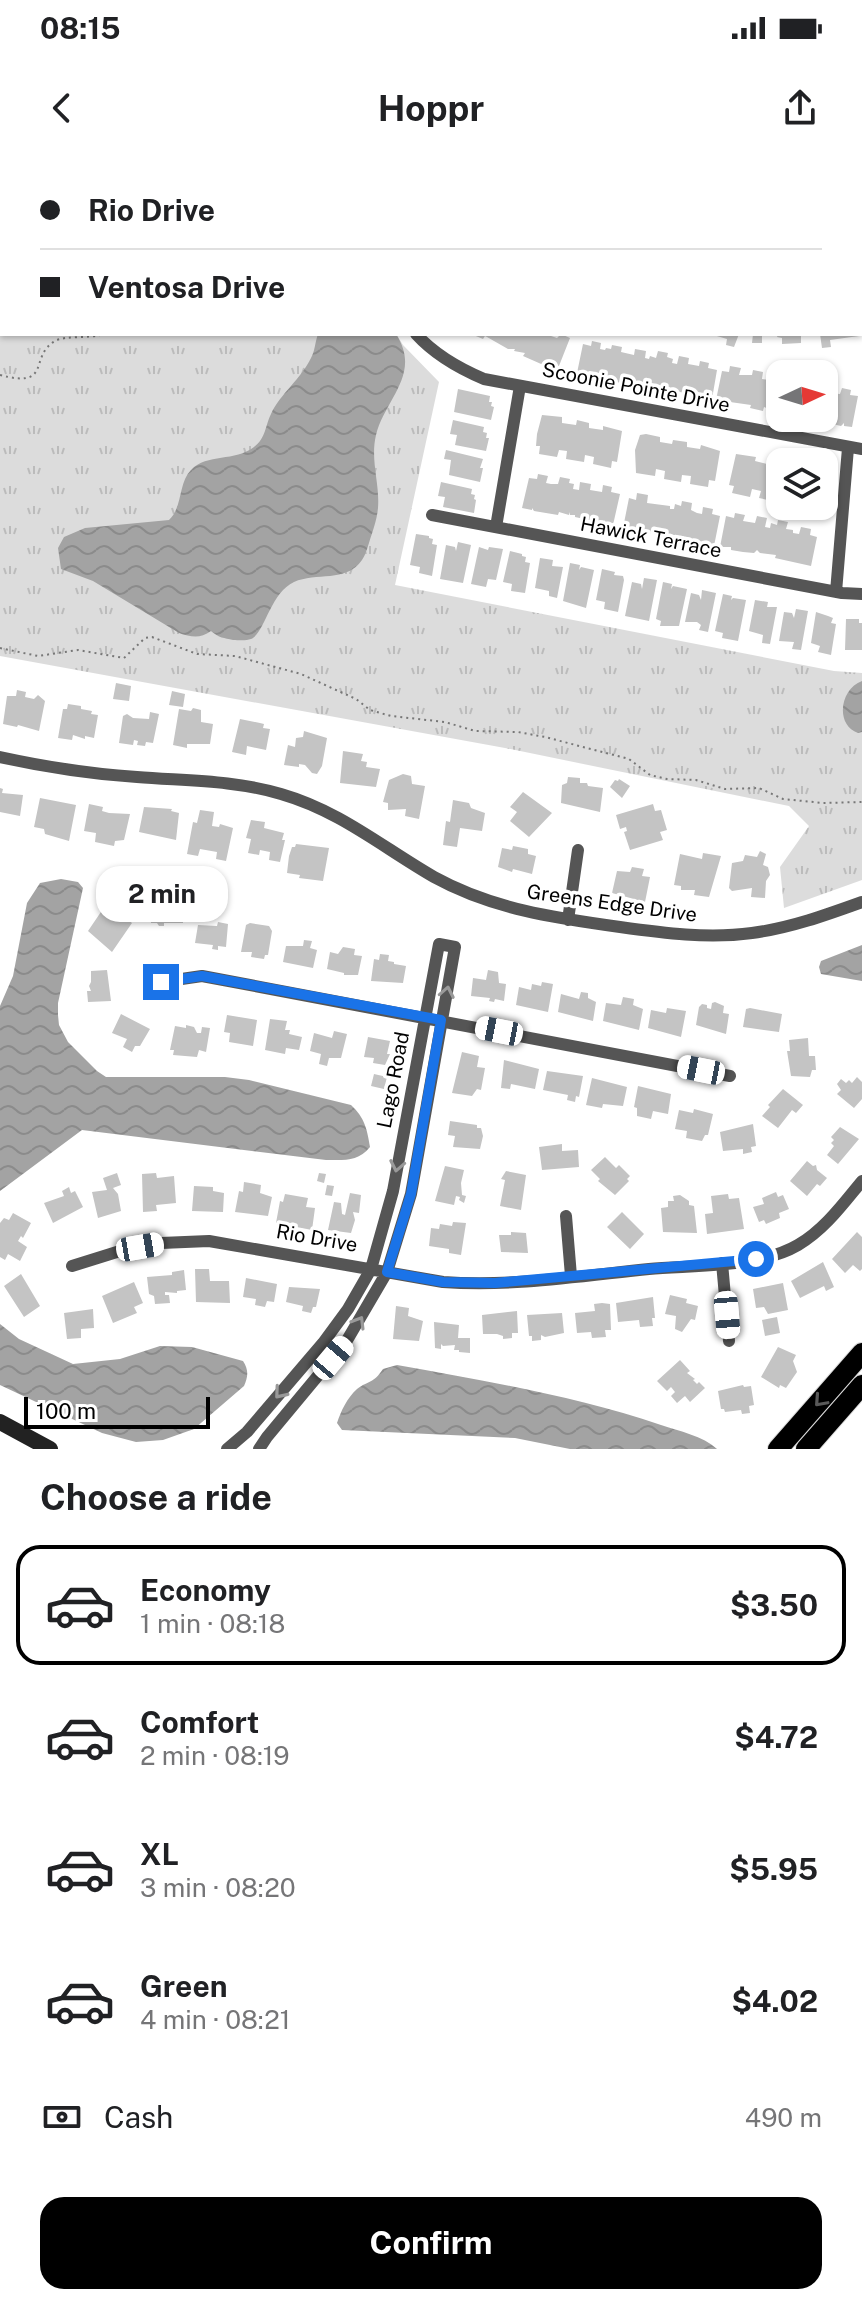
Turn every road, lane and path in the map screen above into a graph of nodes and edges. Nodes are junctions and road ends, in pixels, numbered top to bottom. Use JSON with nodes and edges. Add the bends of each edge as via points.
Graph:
{"nodes":[{"id":1,"x":96,"y":336,"type":"edge"},
{"id":2,"x":418,"y":336,"type":"edge"},
{"id":3,"x":0,"y":375,"type":"edge"},
{"id":4,"x":520,"y":386,"type":"junction"},
{"id":5,"x":848,"y":448,"type":"junction"},
{"id":6,"x":862,"y":449,"type":"edge"},
{"id":7,"x":432,"y":515,"type":"dead end"},
{"id":8,"x":496,"y":527,"type":"junction"},
{"id":9,"x":836,"y":592,"type":"junction"},
{"id":10,"x":862,"y":594,"type":"edge"},
{"id":11,"x":0,"y":648,"type":"edge"},
{"id":12,"x":0,"y":757,"type":"edge"},
{"id":13,"x":862,"y":802,"type":"edge"},
{"id":14,"x":578,"y":850,"type":"dead end"},
{"id":15,"x":862,"y":902,"type":"edge"},
{"id":16,"x":568,"y":920,"type":"junction"},
{"id":17,"x":161,"y":982,"type":"dead end"},
{"id":18,"x":425,"y":1017,"type":"junction"},
{"id":19,"x":441,"y":1020,"type":"junction"},
{"id":20,"x":730,"y":1076,"type":"dead end"},
{"id":21,"x":862,"y":1181,"type":"edge"},
{"id":22,"x":566,"y":1216,"type":"dead end"},
{"id":23,"x":722,"y":1263,"type":"junction"},
{"id":24,"x":72,"y":1266,"type":"dead end"},
{"id":25,"x":371,"y":1269,"type":"junction"},
{"id":26,"x":387,"y":1272,"type":"junction"},
{"id":27,"x":571,"y":1276,"type":"junction"},
{"id":28,"x":729,"y":1341,"type":"dead end"},
{"id":29,"x":862,"y":1353,"type":"edge"},
{"id":30,"x":862,"y":1385,"type":"edge"},
{"id":31,"x":0,"y":1422,"type":"edge"},
{"id":32,"x":50,"y":1449,"type":"edge"},
{"id":33,"x":227,"y":1449,"type":"edge"},
{"id":34,"x":259,"y":1449,"type":"edge"},
{"id":35,"x":778,"y":1449,"type":"edge"},
{"id":36,"x":806,"y":1449,"type":"edge"}],
"edges":[{"from":1,"to":3,"type":"path","via":[[50,344],[28,379]]},
{"from":2,"to":4,"type":"street","name":"Scoonie Pointe Drive","via":[[462,369]]},
{"from":4,"to":5,"type":"street","name":"Scoonie Pointe Drive"},
{"from":4,"to":8,"type":"street"},
{"from":5,"to":6,"type":"street","name":"Scoonie Pointe Drive"},
{"from":5,"to":9,"type":"street"},
{"from":7,"to":8,"type":"street","name":"Hawick Terrace"},
{"from":8,"to":9,"type":"street","name":"Hawick Terrace"},
{"from":9,"to":10,"type":"street","name":"Hawick Terrace"},
{"from":11,"to":13,"type":"path","via":[[38,656],[78,650],[124,658],[152,637],[197,654],[235,656],[301,674],[391,716],[545,737],[629,759],[650,775],[667,779],[725,789],[759,788],[783,799]]},
{"from":12,"to":16,"type":"street","name":"Greens Edge Drive","via":[[93,774],[191,779],[281,794],[363,830],[471,895]]},
{"from":14,"to":16,"type":"street"},
{"from":15,"to":16,"type":"street","name":"Greens Edge Drive","via":[[794,925],[706,936]]},
{"from":17,"to":18,"type":"street","via":[[202,976]]},
{"from":18,"to":19,"type":"street"},
{"from":19,"to":18,"type":"street","name":"Lago Road","one_way":true,"via":[[455,947],[439,944]]},
{"from":18,"to":25,"type":"street","name":"Lago Road","one_way":true,"via":[[393,1191]]},
{"from":19,"to":20,"type":"street"},
{"from":19,"to":26,"type":"street","name":"Lago Road","via":[[411,1194]]},
{"from":21,"to":23,"type":"street","name":"Rio Drive","via":[[818,1232],[797,1246]]},
{"from":22,"to":27,"type":"street"},
{"from":23,"to":27,"type":"street","name":"Rio Drive"},
{"from":23,"to":28,"type":"street"},
{"from":24,"to":25,"type":"street","name":"Rio Drive","via":[[161,1243],[209,1241]]},
{"from":25,"to":26,"type":"street","name":"Rio Drive"},
{"from":25,"to":33,"type":"street","name":"Lago Road","one_way":true,"via":[[323,1343]]},
{"from":26,"to":27,"type":"street","name":"Rio Drive","via":[[472,1284]]},
{"from":34,"to":26,"type":"street","name":"Lago Road","one_way":true,"via":[[346,1342]]},
{"from":29,"to":35,"type":"main road","one_way":true},
{"from":30,"to":36,"type":"main road"},
{"from":31,"to":32,"type":"street"}]}
